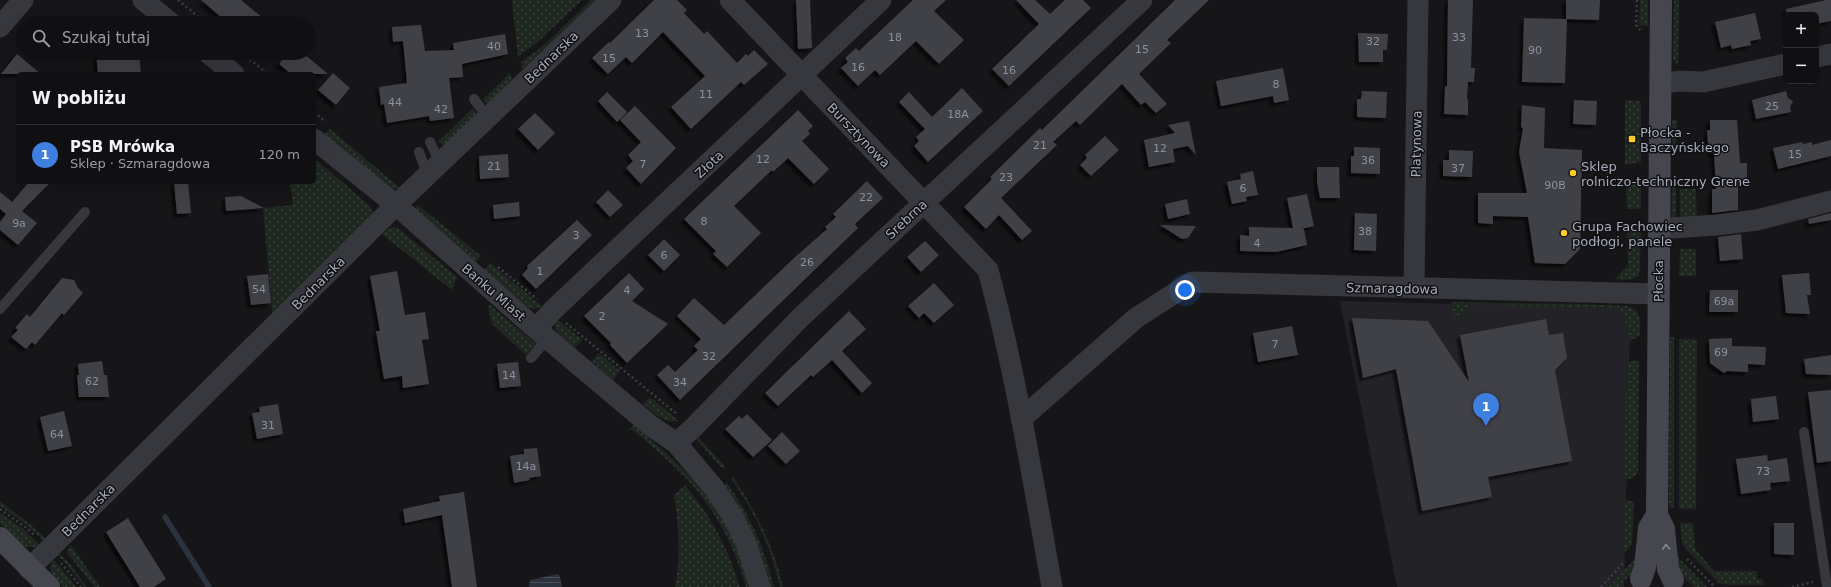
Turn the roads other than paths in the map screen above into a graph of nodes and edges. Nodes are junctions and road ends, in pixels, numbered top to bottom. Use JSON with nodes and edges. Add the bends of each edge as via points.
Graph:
{"nodes":[{"id":1,"x":23,"y":0,"type":"edge"},
{"id":2,"x":143,"y":0,"type":"edge"},
{"id":3,"x":611,"y":0,"type":"edge"},
{"id":4,"x":730,"y":0,"type":"edge"},
{"id":5,"x":881,"y":0,"type":"edge"},
{"id":6,"x":1142,"y":0,"type":"edge"},
{"id":7,"x":1418,"y":0,"type":"edge"},
{"id":8,"x":1661,"y":0,"type":"edge"},
{"id":9,"x":162,"y":16,"type":"edge"},
{"id":10,"x":0,"y":27,"type":"edge"},
{"id":11,"x":1831,"y":54,"type":"edge"},
{"id":12,"x":1819,"y":56,"type":"edge"},
{"id":13,"x":217,"y":60,"type":"edge"},
{"id":14,"x":1783,"y":65,"type":"edge"},
{"id":15,"x":232,"y":72,"type":"edge"},
{"id":16,"x":802,"y":76,"type":"junction"},
{"id":17,"x":1660,"y":84,"type":"junction"},
{"id":18,"x":474,"y":99,"type":"dead end"},
{"id":19,"x":488,"y":118,"type":"junction"},
{"id":20,"x":316,"y":141,"type":"edge"},
{"id":21,"x":430,"y":142,"type":"dead end"},
{"id":22,"x":419,"y":152,"type":"dead end"},
{"id":23,"x":434,"y":170,"type":"junction"},
{"id":24,"x":924,"y":202,"type":"junction"},
{"id":25,"x":1831,"y":202,"type":"edge"},
{"id":26,"x":396,"y":205,"type":"junction"},
{"id":27,"x":85,"y":212,"type":"dead end"},
{"id":28,"x":1658,"y":229,"type":"junction"},
{"id":29,"x":1414,"y":288,"type":"junction"},
{"id":30,"x":1658,"y":294,"type":"junction"},
{"id":31,"x":0,"y":309,"type":"edge"},
{"id":32,"x":542,"y":334,"type":"junction"},
{"id":33,"x":531,"y":358,"type":"dead end"},
{"id":34,"x":1021,"y":419,"type":"junction"},
{"id":35,"x":1804,"y":432,"type":"dead end"},
{"id":36,"x":676,"y":443,"type":"junction"},
{"id":37,"x":1656,"y":515,"type":"junction"},
{"id":38,"x":0,"y":538,"type":"edge"},
{"id":39,"x":29,"y":569,"type":"junction"},
{"id":40,"x":1635,"y":583,"type":"edge"},
{"id":41,"x":1678,"y":583,"type":"edge"},
{"id":42,"x":49,"y":587,"type":"edge"},
{"id":43,"x":760,"y":587,"type":"edge"},
{"id":44,"x":1052,"y":587,"type":"edge"},
{"id":45,"x":1827,"y":587,"type":"edge"}],
"edges":[{"from":1,"to":10,"type":"street"},
{"from":2,"to":9,"type":"street"},
{"from":3,"to":19,"type":"street","name":"Bednarska"},
{"from":4,"to":16,"type":"street","name":"Bursztynowa"},
{"from":5,"to":16,"type":"street","name":"Złota"},
{"from":6,"to":24,"type":"street","name":"Srebrna"},
{"from":7,"to":29,"type":"street","name":"Platynowa"},
{"from":8,"to":17,"type":"street","name":"Płocka"},
{"from":11,"to":12,"type":"street"},
{"from":13,"to":15,"type":"street"},
{"from":14,"to":17,"type":"street","via":[[1703,82]]},
{"from":16,"to":24,"type":"street","name":"Bursztynowa"},
{"from":16,"to":32,"type":"street","name":"Złota","via":[[552,311]]},
{"from":17,"to":28,"type":"street","name":"Płocka"},
{"from":18,"to":19,"type":"lane"},
{"from":19,"to":23,"type":"street","name":"Bednarska"},
{"from":20,"to":26,"type":"street","name":"Banku Miast"},
{"from":21,"to":23,"type":"lane"},
{"from":22,"to":23,"type":"lane"},
{"from":23,"to":26,"type":"street","name":"Bednarska"},
{"from":24,"to":34,"type":"street","name":"Bursztynowa","via":[[988,270]]},
{"from":24,"to":36,"type":"street","name":"Srebrna","via":[[801,317]]},
{"from":25,"to":28,"type":"street","via":[[1758,220]]},
{"from":26,"to":32,"type":"street","name":"Banku Miast"},
{"from":26,"to":39,"type":"street","name":"Bednarska"},
{"from":27,"to":31,"type":"lane"},
{"from":28,"to":30,"type":"street","name":"Płocka"},
{"from":29,"to":30,"type":"street","name":"Szmaragdowa"},
{"from":29,"to":34,"type":"street","name":"Szmaragdowa","via":[[1192,282],[1136,318]]},
{"from":30,"to":37,"type":"street","name":"Płocka"},
{"from":32,"to":33,"type":"lane"},
{"from":32,"to":36,"type":"street","name":"Banku Miast","via":[[651,426]]},
{"from":34,"to":44,"type":"street"},
{"from":35,"to":45,"type":"lane"},
{"from":36,"to":43,"type":"street","name":"Banku Miast","via":[[714,488],[732,515],[746,543]]},
{"from":37,"to":40,"type":"street","name":"Płocka","via":[[1649,528],[1645,567]]},
{"from":41,"to":37,"type":"street","name":"Płocka","one_way":true,"via":[[1668,569],[1664,529]]},
{"from":38,"to":39,"type":"street"},
{"from":39,"to":42,"type":"street"},
{"from":40,"to":41,"type":"street","via":[[1651,576],[1662,576]]}]}
